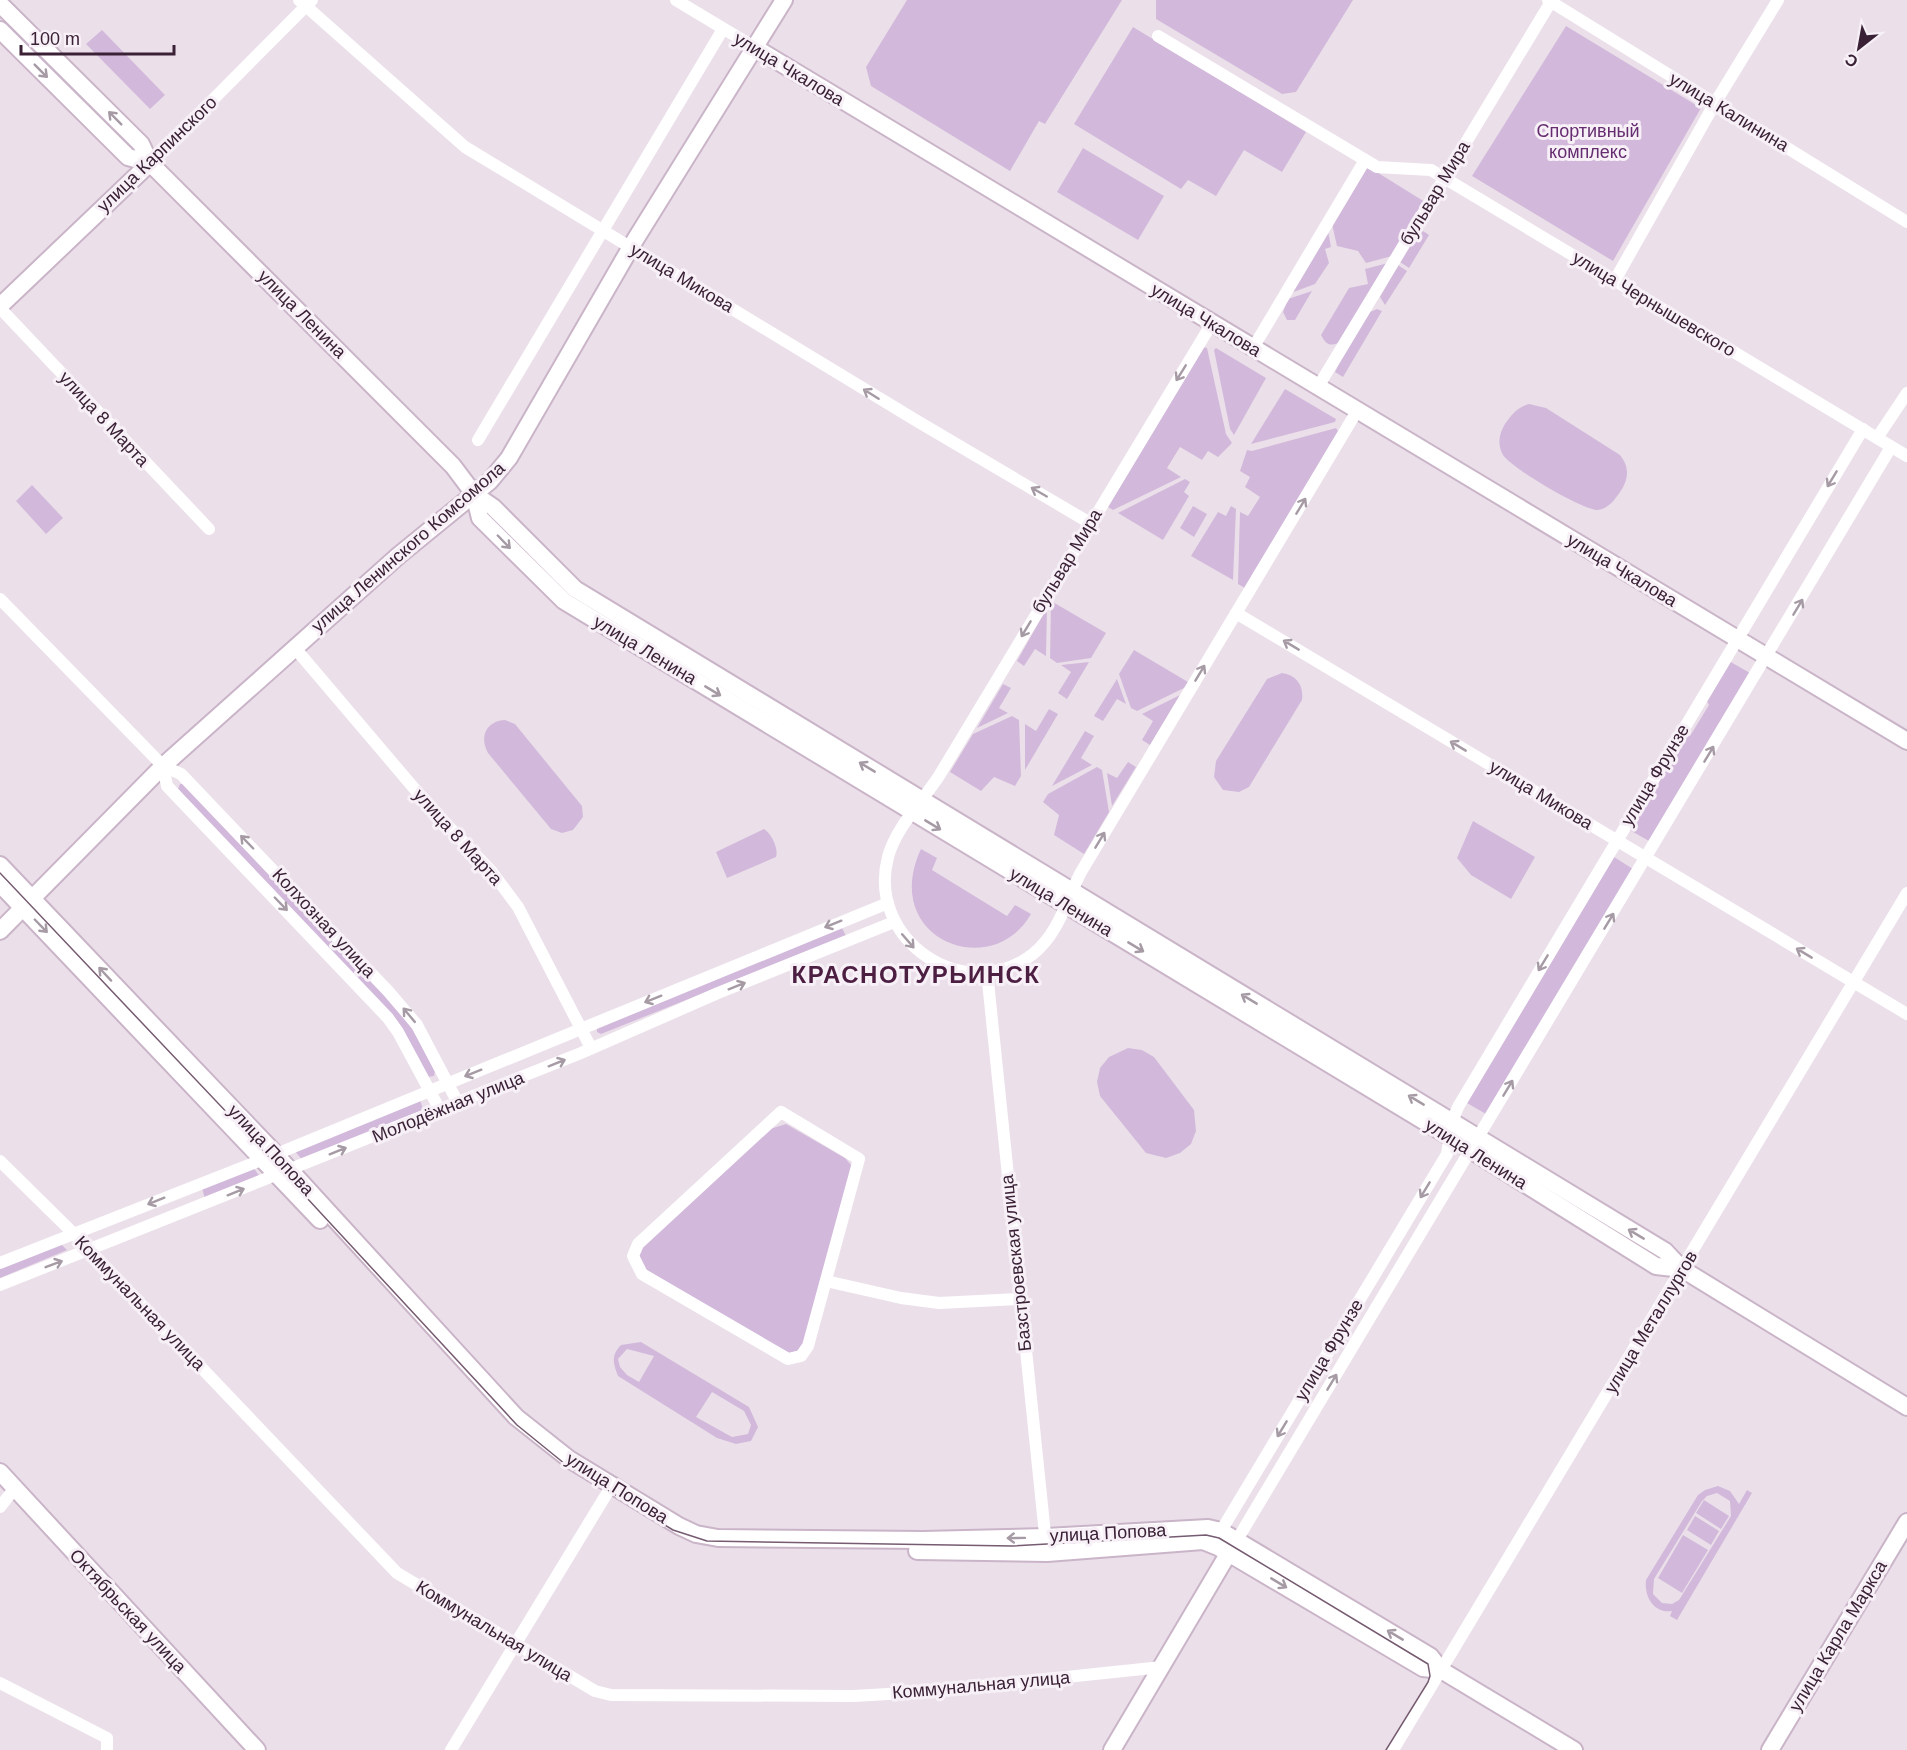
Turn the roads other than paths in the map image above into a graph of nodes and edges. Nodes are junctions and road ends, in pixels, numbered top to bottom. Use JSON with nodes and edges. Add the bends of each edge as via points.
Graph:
{"nodes":[{"id":1,"x":676,"y":0,"type":"edge"},
{"id":2,"x":783,"y":0,"type":"edge"},
{"id":3,"x":1778,"y":0,"type":"edge"},
{"id":4,"x":1550,"y":1,"type":"edge"},
{"id":5,"x":306,"y":2,"type":"edge"},
{"id":6,"x":0,"y":4,"type":"edge"},
{"id":7,"x":723,"y":29,"type":"junction"},
{"id":8,"x":0,"y":30,"type":"edge"},
{"id":9,"x":1158,"y":36,"type":"dead end"},
{"id":10,"x":753,"y":47,"type":"junction"},
{"id":11,"x":1715,"y":104,"type":"junction"},
{"id":12,"x":1365,"y":160,"type":"junction"},
{"id":13,"x":150,"y":163,"type":"junction"},
{"id":14,"x":1445,"y":178,"type":"junction"},
{"id":15,"x":1907,"y":222,"type":"edge"},
{"id":16,"x":603,"y":230,"type":"junction"},
{"id":17,"x":632,"y":247,"type":"junction"},
{"id":18,"x":1615,"y":280,"type":"junction"},
{"id":19,"x":0,"y":307,"type":"edge"},
{"id":20,"x":1212,"y":323,"type":"junction"},
{"id":21,"x":1254,"y":347,"type":"junction"},
{"id":22,"x":1318,"y":387,"type":"junction"},
{"id":23,"x":1907,"y":393,"type":"edge"},
{"id":24,"x":1354,"y":417,"type":"junction"},
{"id":25,"x":1863,"y":429,"type":"junction"},
{"id":26,"x":1877,"y":438,"type":"junction"},
{"id":27,"x":478,"y":440,"type":"dead end"},
{"id":28,"x":1891,"y":447,"type":"junction"},
{"id":29,"x":1907,"y":456,"type":"edge"},
{"id":30,"x":474,"y":494,"type":"junction"},
{"id":31,"x":1090,"y":523,"type":"junction"},
{"id":32,"x":209,"y":530,"type":"dead end"},
{"id":33,"x":0,"y":599,"type":"edge"},
{"id":34,"x":1236,"y":613,"type":"junction"},
{"id":35,"x":1736,"y":638,"type":"junction"},
{"id":36,"x":294,"y":647,"type":"junction"},
{"id":37,"x":1767,"y":657,"type":"junction"},
{"id":38,"x":1907,"y":741,"type":"edge"},
{"id":39,"x":163,"y":766,"type":"junction"},
{"id":40,"x":918,"y":807,"type":"junction"},
{"id":41,"x":1616,"y":841,"type":"junction"},
{"id":42,"x":1646,"y":859,"type":"junction"},
{"id":43,"x":0,"y":865,"type":"edge"},
{"id":44,"x":0,"y":884,"type":"edge"},
{"id":45,"x":1907,"y":892,"type":"edge"},
{"id":46,"x":1068,"y":898,"type":"junction"},
{"id":47,"x":28,"y":903,"type":"junction"},
{"id":48,"x":888,"y":903,"type":"junction"},
{"id":49,"x":894,"y":922,"type":"junction"},
{"id":50,"x":0,"y":931,"type":"edge"},
{"id":51,"x":987,"y":972,"type":"junction"},
{"id":52,"x":1854,"y":983,"type":"junction"},
{"id":53,"x":1907,"y":1014,"type":"edge"},
{"id":54,"x":580,"y":1030,"type":"junction"},
{"id":55,"x":591,"y":1048,"type":"junction"},
{"id":56,"x":447,"y":1084,"type":"junction"},
{"id":57,"x":431,"y":1090,"type":"junction"},
{"id":58,"x":458,"y":1103,"type":"junction"},
{"id":59,"x":440,"y":1110,"type":"junction"},
{"id":60,"x":1451,"y":1130,"type":"junction"},
{"id":61,"x":1475,"y":1144,"type":"junction"},
{"id":62,"x":269,"y":1157,"type":"junction"},
{"id":63,"x":0,"y":1161,"type":"edge"},
{"id":64,"x":284,"y":1173,"type":"junction"},
{"id":65,"x":74,"y":1234,"type":"junction"},
{"id":66,"x":89,"y":1250,"type":"junction"},
{"id":67,"x":0,"y":1263,"type":"edge"},
{"id":68,"x":1682,"y":1269,"type":"junction"},
{"id":69,"x":826,"y":1281,"type":"junction"},
{"id":70,"x":0,"y":1285,"type":"edge"},
{"id":71,"x":1020,"y":1299,"type":"junction"},
{"id":72,"x":1907,"y":1407,"type":"edge"},
{"id":73,"x":0,"y":1472,"type":"edge"},
{"id":74,"x":15,"y":1488,"type":"junction"},
{"id":75,"x":609,"y":1489,"type":"junction"},
{"id":76,"x":0,"y":1507,"type":"edge"},
{"id":77,"x":1907,"y":1522,"type":"edge"},
{"id":78,"x":1046,"y":1545,"type":"junction"},
{"id":79,"x":1225,"y":1547,"type":"junction"},
{"id":80,"x":515,"y":1644,"type":"junction"},
{"id":81,"x":1162,"y":1666,"type":"junction"},
{"id":82,"x":1441,"y":1670,"type":"junction"},
{"id":83,"x":0,"y":1683,"type":"edge"},
{"id":84,"x":107,"y":1750,"type":"edge"},
{"id":85,"x":256,"y":1750,"type":"edge"},
{"id":86,"x":451,"y":1750,"type":"edge"},
{"id":87,"x":1112,"y":1750,"type":"edge"},
{"id":88,"x":1393,"y":1750,"type":"edge"},
{"id":89,"x":1574,"y":1750,"type":"edge"},
{"id":90,"x":1770,"y":1750,"type":"edge"}],
"edges":[{"from":1,"to":7,"type":"street","name":"улица Чкалова"},
{"from":2,"to":10,"type":"street","name":"улица Ленинского Комсомола"},
{"from":3,"to":11,"type":"street"},
{"from":4,"to":11,"type":"street","name":"улица Калинина"},
{"from":4,"to":14,"type":"street","name":"бульвар Мира"},
{"from":5,"to":13,"type":"street","name":"улица Карпинского"},
{"from":5,"to":16,"type":"street","name":"улица Микова","via":[[465,147]]},
{"from":13,"to":6,"type":"street","name":"улица Ленина","one_way":true,"via":[[141,144]]},
{"from":7,"to":10,"type":"street","name":"улица Чкалова"},
{"from":7,"to":16,"type":"street","name":"улица Ленинского Комсомола"},
{"from":8,"to":13,"type":"street","name":"улица Ленина","one_way":true,"via":[[128,157]]},
{"from":9,"to":12,"type":"street","name":"улица Чернышевского"},
{"from":10,"to":17,"type":"street","name":"улица Ленинского Комсомола"},
{"from":10,"to":20,"type":"street","name":"улица Чкалова"},
{"from":11,"to":15,"type":"street","name":"улица Калинина"},
{"from":11,"to":18,"type":"street"},
{"from":12,"to":14,"type":"street","name":"улица Чернышевского","via":[[1377,167],[1431,170]]},
{"from":12,"to":21,"type":"street"},
{"from":13,"to":19,"type":"street","name":"улица Карпинского"},
{"from":13,"to":30,"type":"street","name":"улица Ленина","via":[[453,466]]},
{"from":14,"to":18,"type":"street","name":"улица Чернышевского"},
{"from":14,"to":22,"type":"street","name":"бульвар Мира"},
{"from":16,"to":17,"type":"street","name":"улица Микова"},
{"from":16,"to":27,"type":"street","name":"улица Ленинского Комсомола"},
{"from":17,"to":30,"type":"street","name":"улица Ленинского Комсомола","via":[[509,458]]},
{"from":31,"to":17,"type":"street","name":"улица Микова","one_way":true},
{"from":18,"to":25,"type":"street","name":"улица Чернышевского"},
{"from":19,"to":32,"type":"street","name":"улица 8 Марта"},
{"from":20,"to":21,"type":"street","name":"улица Чкалова"},
{"from":20,"to":31,"type":"street","name":"бульвар Мира","one_way":true},
{"from":21,"to":22,"type":"street","name":"улица Чкалова"},
{"from":22,"to":24,"type":"street","name":"улица Чкалова"},
{"from":23,"to":26,"type":"street"},
{"from":34,"to":24,"type":"street","one_way":true},
{"from":24,"to":35,"type":"street","name":"улица Чкалова"},
{"from":25,"to":26,"type":"street","name":"улица Чернышевского"},
{"from":25,"to":35,"type":"street","name":"улица Фрунзе","one_way":true},
{"from":26,"to":28,"type":"street","name":"улица Чернышевского"},
{"from":28,"to":29,"type":"street"},
{"from":37,"to":28,"type":"street","name":"улица Фрунзе","one_way":true},
{"from":30,"to":36,"type":"street","name":"улица Ленинского Комсомола"},
{"from":30,"to":40,"type":"street","name":"улица Ленина","via":[[480,519],[564,601]]},
{"from":31,"to":40,"type":"street","name":"бульвар Мира","one_way":true},
{"from":33,"to":39,"type":"street","name":"Колхозная улица"},
{"from":41,"to":34,"type":"street","name":"улица Микова","one_way":true},
{"from":46,"to":34,"type":"street","one_way":true},
{"from":35,"to":37,"type":"street","name":"улица Чкалова"},
{"from":35,"to":41,"type":"street","name":"улица Фрунзе"},
{"from":36,"to":39,"type":"street","name":"улица Ленинского Комсомола"},
{"from":36,"to":54,"type":"street","name":"улица 8 Марта","via":[[430,807],[492,872],[540,944]]},
{"from":37,"to":38,"type":"street"},
{"from":42,"to":37,"type":"street","name":"улица Фрунзе","one_way":true},
{"from":39,"to":47,"type":"street","name":"улица Ленинского Комсомола"},
{"from":56,"to":39,"type":"street","name":"Колхозная улица","one_way":true,"via":[[417,1025],[388,991],[181,774]]},
{"from":39,"to":57,"type":"street","name":"Колхозная улица","one_way":true,"via":[[167,786],[388,1018]]},
{"from":40,"to":46,"type":"street","name":"улица Ленина"},
{"from":40,"to":48,"type":"street","name":"бульвар Мира","via":[[901,829],[888,856]]},
{"from":41,"to":42,"type":"street","name":"улица Микова"},
{"from":41,"to":60,"type":"street","name":"улица Фрунзе","one_way":true,"via":[[1458,1107]]},
{"from":52,"to":42,"type":"street","name":"улица Микова","one_way":true},
{"from":61,"to":42,"type":"street","name":"улица Фрунзе","one_way":true},
{"from":43,"to":47,"type":"street","name":"улица Попова"},
{"from":44,"to":47,"type":"street","name":"улица Попова"},
{"from":45,"to":52,"type":"street","name":"улица Металлургов"},
{"from":46,"to":51,"type":"street","name":"бульвар Мира","via":[[1059,923],[1041,947],[1011,967]]},
{"from":46,"to":60,"type":"street","name":"улица Ленина"},
{"from":47,"to":50,"type":"street","name":"улица Ленинского Комсомола"},
{"from":47,"to":62,"type":"street","name":"улица Попова"},
{"from":48,"to":49,"type":"street","name":"бульвар Мира"},
{"from":48,"to":54,"type":"street","name":"Молодёжная улица","one_way":true},
{"from":49,"to":51,"type":"street","name":"бульвар Мира","one_way":true,"via":[[911,945],[930,960],[958,971]]},
{"from":55,"to":49,"type":"street","name":"Молодёжная улица","one_way":true},
{"from":51,"to":71,"type":"street","name":"Базстроевская улица"},
{"from":52,"to":53,"type":"street","name":"улица Микова"},
{"from":52,"to":68,"type":"street","name":"улица Металлургов"},
{"from":54,"to":55,"type":"street","name":"улица 8 Марта"},
{"from":54,"to":56,"type":"street","name":"Молодёжная улица","one_way":true},
{"from":58,"to":55,"type":"street","name":"Молодёжная улица","one_way":true},
{"from":56,"to":57,"type":"street","name":"Молодёжная улица"},
{"from":56,"to":58,"type":"street","name":"Колхозная улица"},
{"from":57,"to":59,"type":"street","name":"Колхозная улица"},
{"from":57,"to":62,"type":"street","name":"Молодёжная улица"},
{"from":58,"to":59,"type":"street","name":"Молодёжная улица"},
{"from":64,"to":59,"type":"street","name":"Молодёжная улица","one_way":true},
{"from":60,"to":61,"type":"street","name":"улица Ленина"},
{"from":60,"to":79,"type":"street","name":"улица Фрунзе","one_way":true,"via":[[1447,1154]]},
{"from":61,"to":68,"type":"street","name":"улица Ленина","via":[[1656,1266]]},
{"from":79,"to":61,"type":"street","name":"улица Фрунзе","one_way":true},
{"from":62,"to":64,"type":"street","name":"улица Попова"},
{"from":62,"to":65,"type":"street","name":"Молодёжная улица","one_way":true},
{"from":63,"to":65,"type":"street","name":"Коммунальная улица"},
{"from":66,"to":64,"type":"street","name":"Молодёжная улица","one_way":true},
{"from":64,"to":75,"type":"street","name":"улица Попова","via":[[516,1417]]},
{"from":65,"to":66,"type":"street","name":"Коммунальная улица"},
{"from":65,"to":67,"type":"street","name":"Молодёжная улица"},
{"from":70,"to":66,"type":"street","name":"Молодёжная улица","one_way":true},
{"from":66,"to":80,"type":"street","name":"Коммунальная улица","via":[[397,1573]]},
{"from":68,"to":72,"type":"street","name":"улица Ленина"},
{"from":68,"to":82,"type":"street","name":"улица Металлургов"},
{"from":69,"to":69,"type":"street","via":[[859,1159],[781,1112],[638,1244],[633,1256],[642,1274],[788,1359],[806,1352]]},
{"from":69,"to":71,"type":"street","via":[[939,1303]]},
{"from":71,"to":78,"type":"street","name":"Базстроевская улица"},
{"from":73,"to":74,"type":"street","name":"Октябрьская улица"},
{"from":74,"to":76,"type":"street"},
{"from":74,"to":85,"type":"street","name":"Октябрьская улица"},
{"from":75,"to":78,"type":"street","name":"улица Попова","via":[[679,1526],[707,1536]]},
{"from":75,"to":80,"type":"street"},
{"from":77,"to":90,"type":"street","name":"улица Карла Маркса"},
{"from":78,"to":79,"type":"street","name":"улица Попова","via":[[1208,1528]]},
{"from":79,"to":81,"type":"street","name":"улица Фрунзе"},
{"from":79,"to":82,"type":"street","name":"улица Попова","via":[[1423,1668]]},
{"from":80,"to":81,"type":"street","name":"Коммунальная улица","via":[[595,1691],[610,1695],[853,1696]]},
{"from":80,"to":86,"type":"street"},
{"from":81,"to":87,"type":"street","name":"улица Фрунзе"},
{"from":82,"to":88,"type":"street","name":"улица Металлургов"},
{"from":82,"to":89,"type":"street","name":"улица Попова"},
{"from":83,"to":84,"type":"street","via":[[107,1738]]}]}
